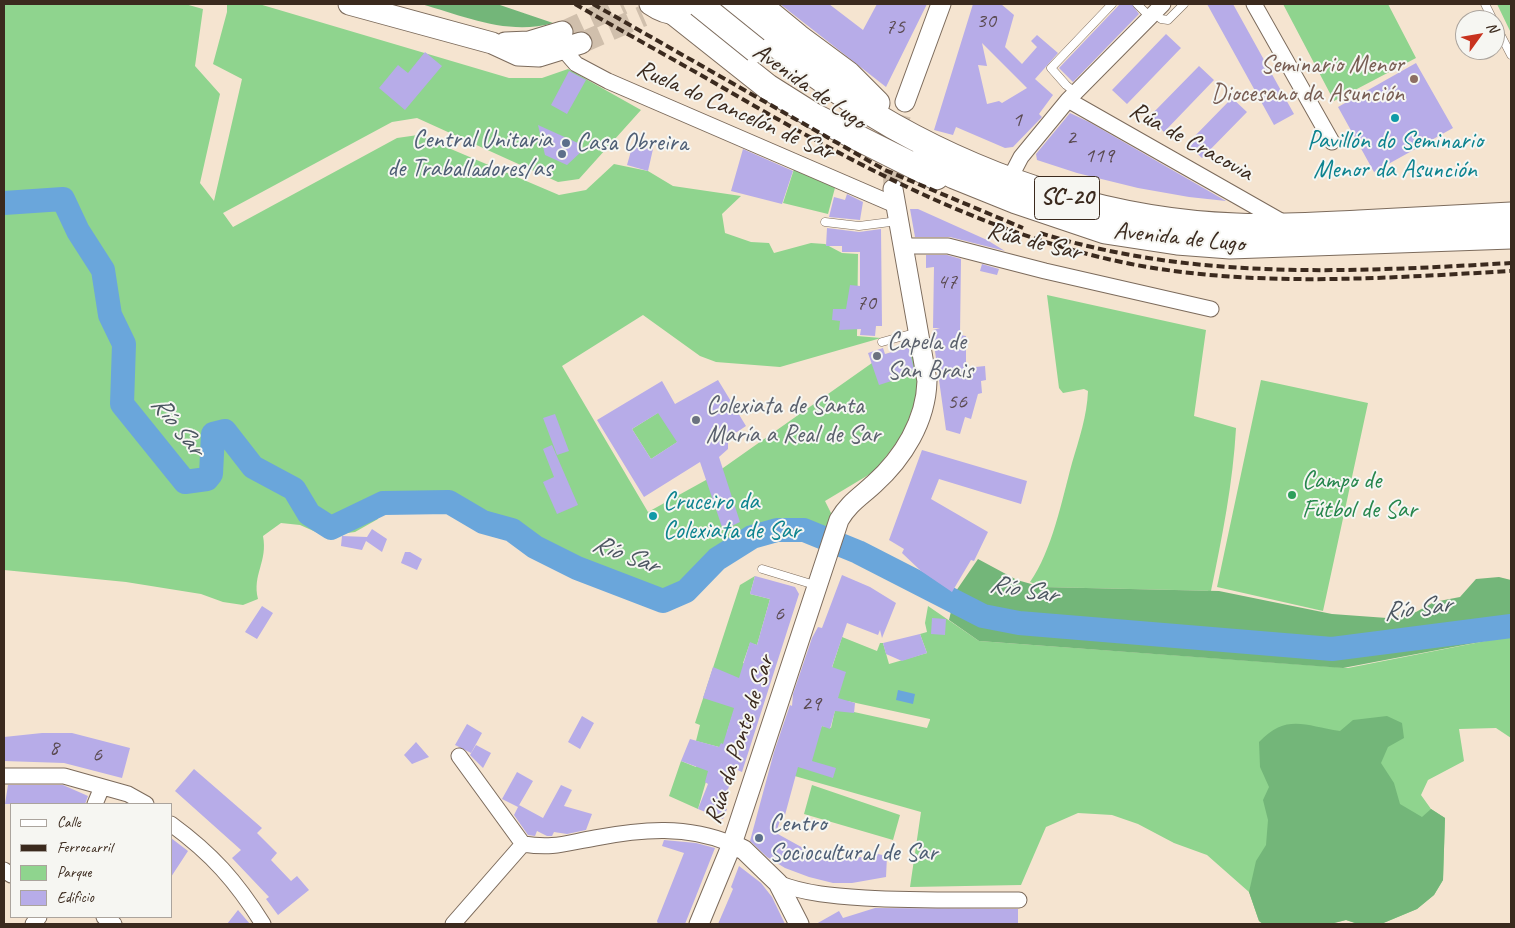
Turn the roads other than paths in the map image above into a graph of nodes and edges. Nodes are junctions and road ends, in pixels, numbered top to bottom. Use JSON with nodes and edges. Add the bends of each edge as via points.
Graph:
{"nodes":[{"id":1,"x":349,"y":4,"type":"edge"},
{"id":2,"x":699,"y":4,"type":"edge"},
{"id":3,"x":703,"y":4,"type":"edge"},
{"id":4,"x":725,"y":4,"type":"edge"},
{"id":5,"x":758,"y":4,"type":"edge"},
{"id":6,"x":941,"y":4,"type":"edge"},
{"id":7,"x":1112,"y":4,"type":"edge"},
{"id":8,"x":1137,"y":4,"type":"edge"},
{"id":9,"x":1184,"y":4,"type":"edge"},
{"id":10,"x":1254,"y":4,"type":"edge"},
{"id":11,"x":1156,"y":9,"type":"edge"},
{"id":12,"x":657,"y":11,"type":"edge"},
{"id":13,"x":568,"y":41,"type":"joint"},
{"id":14,"x":761,"y":44,"type":"junction"},
{"id":15,"x":1505,"y":44,"type":"edge"},
{"id":16,"x":1511,"y":56,"type":"edge"},
{"id":17,"x":1072,"y":97,"type":"junction"},
{"id":18,"x":905,"y":102,"type":"tunnel mouth"},
{"id":19,"x":909,"y":134,"type":"junction"},
{"id":20,"x":1332,"y":142,"type":"dead end"},
{"id":21,"x":1009,"y":180,"type":"junction"},
{"id":22,"x":896,"y":205,"type":"junction"},
{"id":23,"x":1511,"y":215,"type":"edge"},
{"id":24,"x":825,"y":222,"type":"dead end"},
{"id":25,"x":1289,"y":226,"type":"junction"},
{"id":26,"x":1104,"y":231,"type":"junction"},
{"id":27,"x":1511,"y":236,"type":"edge"},
{"id":28,"x":902,"y":246,"type":"junction"},
{"id":29,"x":1210,"y":308,"type":"dead end"},
{"id":30,"x":918,"y":332,"type":"junction"},
{"id":31,"x":882,"y":342,"type":"dead end"},
{"id":32,"x":762,"y":569,"type":"dead end"},
{"id":33,"x":820,"y":578,"type":"junction"},
{"id":34,"x":459,"y":756,"type":"dead end"},
{"id":35,"x":4,"y":776,"type":"edge"},
{"id":36,"x":102,"y":787,"type":"junction"},
{"id":37,"x":95,"y":803,"type":"edge"},
{"id":38,"x":144,"y":803,"type":"edge"},
{"id":39,"x":172,"y":825,"type":"edge"},
{"id":40,"x":523,"y":844,"type":"junction"},
{"id":41,"x":732,"y":844,"type":"junction"},
{"id":42,"x":778,"y":883,"type":"junction"},
{"id":43,"x":1019,"y":900,"type":"dead end"},
{"id":44,"x":263,"y":924,"type":"edge"},
{"id":45,"x":453,"y":924,"type":"edge"},
{"id":46,"x":698,"y":924,"type":"edge"},
{"id":47,"x":799,"y":924,"type":"edge"}],
"edges":[{"from":1,"to":13,"type":"main road","via":[[492,43],[518,55],[539,56]]},
{"from":2,"to":14,"type":"highway","name":"Avenida de Lugo","number":"SC-20","bridge":true},
{"from":3,"to":12,"type":"main road","via":[[690,12]]},
{"from":4,"to":14,"type":"highway","name":"Avenida de Lugo","number":"SC-20"},
{"from":5,"to":19,"type":"highway","via":[[848,74]]},
{"from":6,"to":18,"type":"street"},
{"from":7,"to":17,"type":"lane","via":[[1051,68]]},
{"from":8,"to":11,"type":"lane"},
{"from":9,"to":11,"type":"lane","via":[[1168,20],[1161,19]]},
{"from":10,"to":20,"type":"street"},
{"from":11,"to":17,"type":"street"},
{"from":12,"to":26,"type":"highway","via":[[814,116],[890,155],[965,191],[1038,217]]},
{"from":13,"to":22,"type":"street","name":"Ruela do Cancelón de Sar","via":[[576,64],[631,92]]},
{"from":14,"to":19,"type":"highway","name":"Avenida de Lugo","number":"SC-20"},
{"from":14,"to":26,"type":"highway","name":"Avenida de Lugo","number":"SC-20","via":[[860,125],[954,176]]},
{"from":15,"to":16,"type":"lane"},
{"from":17,"to":21,"type":"street","via":[[1020,157]]},
{"from":17,"to":25,"type":"street","name":"Rúa de Cracovia"},
{"from":19,"to":21,"type":"highway","name":"Avenida de Lugo","number":"SC-20"},
{"from":21,"to":25,"type":"highway","name":"Avenida de Lugo","number":"SC-20","via":[[1071,199],[1153,217],[1234,226]]},
{"from":22,"to":24,"type":"lane","via":[[859,226]]},
{"from":22,"to":28,"type":"street"},
{"from":23,"to":25,"type":"highway","name":"Avenida de Lugo","number":"SC-20"},
{"from":26,"to":27,"type":"highway","name":"Avenida de Lugo","number":"SC-20","via":[[1230,246]]},
{"from":28,"to":29,"type":"street","name":"Rúa de Sar","via":[[948,246],[1045,272]]},
{"from":28,"to":30,"type":"street"},
{"from":30,"to":31,"type":"lane"},
{"from":30,"to":33,"type":"street","name":"Rúa da Ponte de Sar","via":[[927,393],[914,434],[888,470],[855,498],[839,520]]},
{"from":32,"to":33,"type":"lane"},
{"from":33,"to":41,"type":"street","name":"Rúa da Ponte de Sar"},
{"from":34,"to":40,"type":"street"},
{"from":35,"to":36,"type":"street","via":[[56,775]]},
{"from":36,"to":37,"type":"street"},
{"from":36,"to":38,"type":"street","via":[[128,794]]},
{"from":39,"to":44,"type":"street","via":[[232,879]]},
{"from":40,"to":41,"type":"street","via":[[551,847],[649,830],[687,831]]},
{"from":40,"to":45,"type":"street"},
{"from":41,"to":42,"type":"street","via":[[744,850]]},
{"from":41,"to":46,"type":"street","name":"Rúa da Ponte de Sar"},
{"from":42,"to":43,"type":"street","via":[[830,896],[898,900]]},
{"from":42,"to":47,"type":"street"}]}
